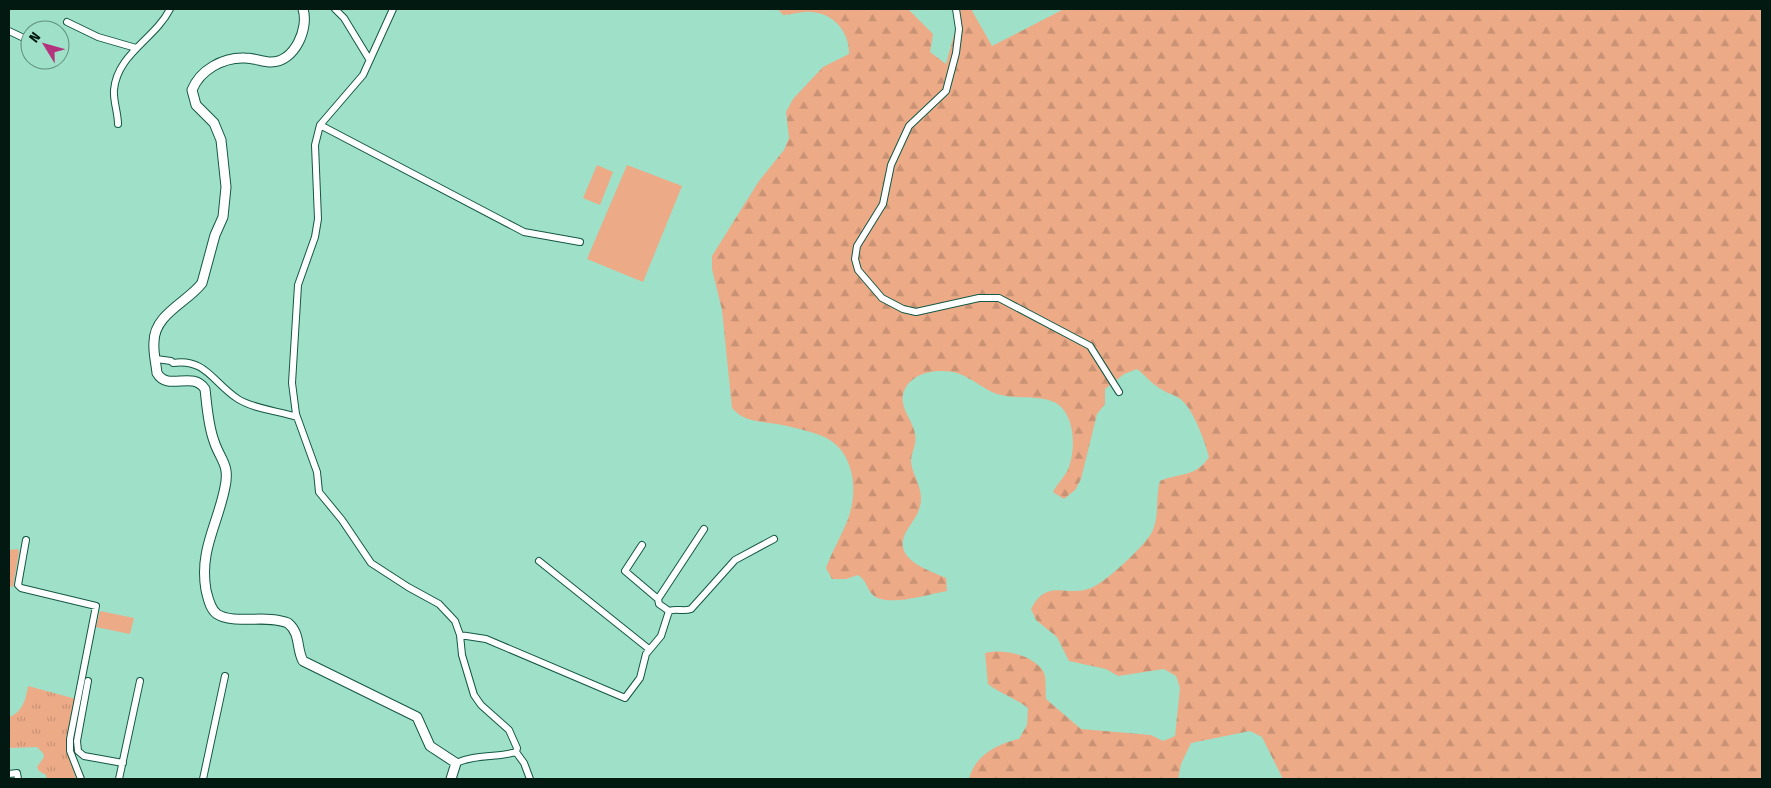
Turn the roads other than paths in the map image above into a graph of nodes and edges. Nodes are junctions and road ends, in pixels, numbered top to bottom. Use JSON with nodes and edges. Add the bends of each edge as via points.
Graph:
{"nodes":[{"id":1,"x":170,"y":9,"type":"edge"},
{"id":2,"x":303,"y":9,"type":"edge"},
{"id":3,"x":335,"y":9,"type":"edge"},
{"id":4,"x":393,"y":9,"type":"edge"},
{"id":5,"x":956,"y":9,"type":"edge"},
{"id":6,"x":70,"y":24,"type":"edge"},
{"id":7,"x":136,"y":48,"type":"junction"},
{"id":8,"x":369,"y":60,"type":"junction"},
{"id":9,"x":118,"y":124,"type":"dead end"},
{"id":10,"x":320,"y":125,"type":"junction"},
{"id":11,"x":580,"y":242,"type":"dead end"},
{"id":12,"x":156,"y":360,"type":"junction"},
{"id":13,"x":1119,"y":392,"type":"dead end"},
{"id":14,"x":297,"y":417,"type":"junction"},
{"id":15,"x":704,"y":529,"type":"dead end"},
{"id":16,"x":774,"y":539,"type":"dead end"},
{"id":17,"x":26,"y":540,"type":"dead end"},
{"id":18,"x":642,"y":545,"type":"dead end"},
{"id":19,"x":539,"y":561,"type":"dead end"},
{"id":20,"x":658,"y":599,"type":"junction"},
{"id":21,"x":669,"y":611,"type":"junction"},
{"id":22,"x":460,"y":635,"type":"junction"},
{"id":23,"x":649,"y":649,"type":"junction"},
{"id":24,"x":225,"y":676,"type":"dead end"},
{"id":25,"x":88,"y":681,"type":"dead end"},
{"id":26,"x":140,"y":681,"type":"dead end"},
{"id":27,"x":516,"y":752,"type":"junction"},
{"id":28,"x":123,"y":762,"type":"junction"},
{"id":29,"x":456,"y":763,"type":"junction"},
{"id":30,"x":9,"y":774,"type":"edge"},
{"id":31,"x":18,"y":779,"type":"edge"},
{"id":32,"x":81,"y":779,"type":"edge"},
{"id":33,"x":119,"y":779,"type":"edge"},
{"id":34,"x":204,"y":779,"type":"edge"},
{"id":35,"x":451,"y":779,"type":"edge"},
{"id":36,"x":530,"y":779,"type":"edge"}],
"edges":[{"from":1,"to":7,"type":"street","via":[[160,26]]},
{"from":2,"to":12,"type":"street","via":[[305,24],[302,35],[288,55],[273,62],[238,58],[219,63],[204,72],[192,90],[196,104],[214,123],[221,140],[226,206],[202,283],[157,328],[153,340]]},
{"from":3,"to":8,"type":"street"},
{"from":4,"to":8,"type":"street"},
{"from":5,"to":13,"type":"street","via":[[959,29],[946,91],[909,126],[891,165],[883,204],[857,246],[855,259],[858,270],[882,298],[916,312],[978,298],[999,298],[1090,346]]},
{"from":6,"to":7,"type":"street","via":[[98,37]]},
{"from":7,"to":9,"type":"street","via":[[115,81],[113,92]]},
{"from":8,"to":10,"type":"street","via":[[363,75]]},
{"from":10,"to":11,"type":"street","via":[[524,232]]},
{"from":10,"to":14,"type":"street","via":[[316,145],[318,219],[298,284],[295,311],[292,383]]},
{"from":12,"to":14,"type":"street","via":[[188,361],[202,368],[237,399]]},
{"from":12,"to":29,"type":"street","via":[[160,378],[168,382],[192,379],[202,384],[214,441],[227,469],[225,488],[205,552],[205,582],[213,610],[234,618],[279,619],[288,623],[298,636],[303,661],[417,717],[430,746]]},
{"from":14,"to":22,"type":"street","via":[[317,472],[319,492],[371,563],[443,607],[455,621]]},
{"from":15,"to":20,"type":"street"},
{"from":16,"to":21,"type":"street","via":[[734,560],[691,609]]},
{"from":17,"to":32,"type":"street","via":[[18,585],[21,588],[96,606],[70,739],[70,751]]},
{"from":18,"to":20,"type":"street","via":[[626,571]]},
{"from":19,"to":23,"type":"street"},
{"from":20,"to":21,"type":"street","via":[[659,604]]},
{"from":21,"to":23,"type":"street","via":[[661,636]]},
{"from":22,"to":23,"type":"street","via":[[486,639],[625,698],[640,678]]},
{"from":22,"to":27,"type":"street","via":[[462,655],[474,695],[509,730]]},
{"from":24,"to":34,"type":"street"},
{"from":25,"to":28,"type":"street","via":[[76,741],[78,751],[84,756]]},
{"from":26,"to":28,"type":"street"},
{"from":27,"to":29,"type":"street","via":[[471,757]]},
{"from":27,"to":36,"type":"street"},
{"from":28,"to":33,"type":"street"},
{"from":29,"to":35,"type":"street"},
{"from":30,"to":31,"type":"street","via":[[17,773]]}]}
